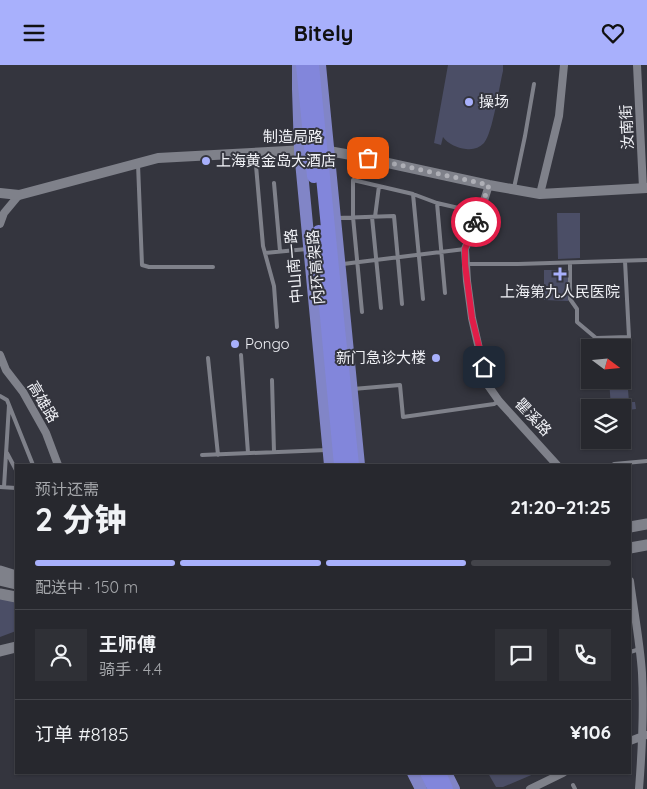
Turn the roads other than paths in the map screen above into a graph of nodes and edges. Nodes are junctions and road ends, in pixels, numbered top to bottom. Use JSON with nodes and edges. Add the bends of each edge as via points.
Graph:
{"nodes":[{"id":1,"x":292,"y":65,"type":"edge"},
{"id":2,"x":297,"y":65,"type":"edge"},
{"id":3,"x":302,"y":65,"type":"edge"},
{"id":4,"x":312,"y":65,"type":"edge"},
{"id":5,"x":320,"y":65,"type":"edge"},
{"id":6,"x":564,"y":65,"type":"edge"},
{"id":7,"x":637,"y":65,"type":"edge"},
{"id":8,"x":534,"y":84,"type":"dead end"},
{"id":9,"x":298,"y":89,"type":"junction"},
{"id":10,"x":300,"y":151,"type":"junction"},
{"id":11,"x":328,"y":151,"type":"junction"},
{"id":12,"x":254,"y":152,"type":"junction"},
{"id":13,"x":138,"y":164,"type":"junction"},
{"id":14,"x":274,"y":183,"type":"dead end"},
{"id":15,"x":489,"y":185,"type":"junction"},
{"id":16,"x":380,"y":186,"type":"junction"},
{"id":17,"x":645,"y":188,"type":"edge"},
{"id":18,"x":514,"y":189,"type":"junction"},
{"id":19,"x":0,"y":193,"type":"edge"},
{"id":20,"x":540,"y":194,"type":"junction"},
{"id":21,"x":19,"y":195,"type":"junction"},
{"id":22,"x":414,"y":195,"type":"junction"},
{"id":23,"x":437,"y":203,"type":"junction"},
{"id":24,"x":480,"y":213,"type":"junction"},
{"id":25,"x":353,"y":217,"type":"junction"},
{"id":26,"x":374,"y":217,"type":"junction"},
{"id":27,"x":335,"y":219,"type":"junction"},
{"id":28,"x":0,"y":224,"type":"edge"},
{"id":29,"x":309,"y":249,"type":"junction"},
{"id":30,"x":465,"y":249,"type":"junction"},
{"id":31,"x":280,"y":251,"type":"junction"},
{"id":32,"x":442,"y":252,"type":"junction"},
{"id":33,"x":265,"y":253,"type":"junction"},
{"id":34,"x":419,"y":255,"type":"junction"},
{"id":35,"x":398,"y":257,"type":"junction"},
{"id":36,"x":376,"y":260,"type":"junction"},
{"id":37,"x":647,"y":260,"type":"edge"},
{"id":38,"x":625,"y":261,"type":"junction"},
{"id":39,"x":357,"y":262,"type":"junction"},
{"id":40,"x":570,"y":263,"type":"junction"},
{"id":41,"x":339,"y":264,"type":"junction"},
{"id":42,"x":465,"y":264,"type":"junction"},
{"id":43,"x":213,"y":267,"type":"dead end"},
{"id":44,"x":445,"y":293,"type":"dead end"},
{"id":45,"x":423,"y":299,"type":"dead end"},
{"id":46,"x":402,"y":303,"type":"dead end"},
{"id":47,"x":381,"y":308,"type":"dead end"},
{"id":48,"x":362,"y":313,"type":"dead end"},
{"id":49,"x":277,"y":327,"type":"dead end"},
{"id":50,"x":0,"y":355,"type":"edge"},
{"id":51,"x":241,"y":355,"type":"dead end"},
{"id":52,"x":208,"y":358,"type":"dead end"},
{"id":53,"x":3,"y":370,"type":"edge"},
{"id":54,"x":272,"y":380,"type":"dead end"},
{"id":55,"x":352,"y":389,"type":"junction"},
{"id":56,"x":0,"y":397,"type":"edge"},
{"id":57,"x":499,"y":401,"type":"junction"},
{"id":58,"x":9,"y":405,"type":"junction"},
{"id":59,"x":328,"y":450,"type":"junction"},
{"id":60,"x":6,"y":451,"type":"junction"},
{"id":61,"x":274,"y":452,"type":"junction"},
{"id":62,"x":248,"y":453,"type":"junction"},
{"id":63,"x":202,"y":455,"type":"dead end"},
{"id":64,"x":218,"y":455,"type":"junction"},
{"id":65,"x":358,"y":460,"type":"edge"},
{"id":66,"x":647,"y":461,"type":"edge"},
{"id":67,"x":33,"y":464,"type":"edge"},
{"id":68,"x":58,"y":464,"type":"edge"},
{"id":69,"x":330,"y":464,"type":"edge"},
{"id":70,"x":341,"y":464,"type":"edge"},
{"id":71,"x":556,"y":464,"type":"edge"},
{"id":72,"x":614,"y":464,"type":"edge"},
{"id":73,"x":15,"y":468,"type":"edge"},
{"id":74,"x":2,"y":487,"type":"edge"},
{"id":75,"x":15,"y":488,"type":"edge"},
{"id":76,"x":647,"y":524,"type":"edge"},
{"id":77,"x":631,"y":527,"type":"edge"},
{"id":78,"x":647,"y":545,"type":"edge"},
{"id":79,"x":631,"y":548,"type":"edge"},
{"id":80,"x":0,"y":566,"type":"edge"},
{"id":81,"x":15,"y":568,"type":"edge"},
{"id":82,"x":0,"y":571,"type":"edge"},
{"id":83,"x":15,"y":576,"type":"edge"},
{"id":84,"x":0,"y":581,"type":"edge"},
{"id":85,"x":15,"y":584,"type":"edge"},
{"id":86,"x":631,"y":588,"type":"edge"},
{"id":87,"x":0,"y":594,"type":"edge"},
{"id":88,"x":15,"y":597,"type":"edge"},
{"id":89,"x":15,"y":647,"type":"edge"},
{"id":90,"x":640,"y":649,"type":"junction"},
{"id":91,"x":0,"y":651,"type":"edge"},
{"id":92,"x":631,"y":652,"type":"edge"},
{"id":93,"x":645,"y":736,"type":"edge"},
{"id":94,"x":631,"y":741,"type":"edge"},
{"id":95,"x":414,"y":774,"type":"edge"},
{"id":96,"x":428,"y":774,"type":"edge"},
{"id":97,"x":439,"y":774,"type":"edge"},
{"id":98,"x":446,"y":774,"type":"edge"},
{"id":99,"x":561,"y":774,"type":"edge"},
{"id":100,"x":421,"y":789,"type":"edge"},
{"id":101,"x":435,"y":789,"type":"edge"},
{"id":102,"x":446,"y":789,"type":"edge"},
{"id":103,"x":454,"y":789,"type":"edge"},
{"id":104,"x":530,"y":789,"type":"edge"},
{"id":105,"x":639,"y":789,"type":"edge"}],
"edges":[{"from":1,"to":9,"type":"main road","name":"中山南一路"},
{"from":2,"to":9,"type":"highway"},
{"from":3,"to":70,"type":"highway","name":"内环高架路"},
{"from":4,"to":65,"type":"highway","name":"内环高架路","via":[[336,319]]},
{"from":5,"to":11,"type":"main road"},
{"from":6,"to":20,"type":"street","via":[[559,116]]},
{"from":7,"to":17,"type":"street","name":"汝南街"},
{"from":8,"to":18,"type":"lane"},
{"from":9,"to":10,"type":"main road","name":"中山南一路"},
{"from":10,"to":11,"type":"street","name":"制造局路"},
{"from":10,"to":12,"type":"street","name":"制造局路"},
{"from":10,"to":29,"type":"main road","name":"中山南一路"},
{"from":11,"to":15,"type":"street","name":"制造局路"},
{"from":11,"to":27,"type":"main road"},
{"from":12,"to":13,"type":"street","name":"制造局路","via":[[158,158]]},
{"from":12,"to":33,"type":"lane"},
{"from":13,"to":21,"type":"street","name":"制造局路"},
{"from":13,"to":43,"type":"lane","via":[[142,265]]},
{"from":14,"to":31,"type":"lane"},
{"from":15,"to":18,"type":"street","name":"制造局路"},
{"from":15,"to":24,"type":"street","name":"瞿溪路"},
{"from":16,"to":22,"type":"lane"},
{"from":16,"to":25,"type":"lane","via":[[353,180]]},
{"from":16,"to":26,"type":"lane"},
{"from":17,"to":20,"type":"street","name":"制造局路"},
{"from":18,"to":20,"type":"street","name":"制造局路"},
{"from":19,"to":21,"type":"street","name":"制造局路"},
{"from":21,"to":28,"type":"street","via":[[4,213]]},
{"from":22,"to":23,"type":"lane"},
{"from":22,"to":34,"type":"lane"},
{"from":23,"to":24,"type":"lane"},
{"from":23,"to":32,"type":"lane"},
{"from":24,"to":30,"type":"street","name":"瞿溪路"},
{"from":25,"to":26,"type":"lane"},
{"from":25,"to":27,"type":"lane"},
{"from":25,"to":39,"type":"lane"},
{"from":26,"to":35,"type":"lane","via":[[394,216]]},
{"from":26,"to":36,"type":"lane"},
{"from":27,"to":41,"type":"main road"},
{"from":29,"to":31,"type":"lane"},
{"from":29,"to":59,"type":"main road","name":"中山南一路"},
{"from":30,"to":32,"type":"lane"},
{"from":30,"to":42,"type":"street","name":"瞿溪路"},
{"from":31,"to":33,"type":"lane"},
{"from":32,"to":34,"type":"lane"},
{"from":32,"to":44,"type":"lane"},
{"from":33,"to":49,"type":"lane","via":[[274,286]]},
{"from":34,"to":35,"type":"lane"},
{"from":34,"to":45,"type":"lane"},
{"from":35,"to":36,"type":"lane"},
{"from":35,"to":46,"type":"lane"},
{"from":36,"to":39,"type":"lane"},
{"from":36,"to":47,"type":"lane"},
{"from":37,"to":38,"type":"lane"},
{"from":38,"to":40,"type":"lane"},
{"from":38,"to":40,"type":"lane","via":[[629,337],[596,338],[577,322],[577,309],[570,299]]},
{"from":39,"to":41,"type":"lane"},
{"from":39,"to":48,"type":"lane"},
{"from":40,"to":42,"type":"lane"},
{"from":41,"to":55,"type":"main road"},
{"from":42,"to":57,"type":"street","name":"瞿溪路","via":[[472,318],[485,374]]},
{"from":50,"to":53,"type":"street","name":"高雄路"},
{"from":51,"to":62,"type":"lane"},
{"from":52,"to":64,"type":"lane"},
{"from":53,"to":68,"type":"street","name":"高雄路","via":[[23,392],[46,433]]},
{"from":54,"to":61,"type":"lane"},
{"from":55,"to":57,"type":"lane","via":[[400,385],[403,417]]},
{"from":55,"to":65,"type":"main road"},
{"from":56,"to":58,"type":"lane"},
{"from":57,"to":71,"type":"street","name":"瞿溪路"},
{"from":58,"to":60,"type":"lane"},
{"from":58,"to":67,"type":"lane"},
{"from":59,"to":61,"type":"lane"},
{"from":59,"to":69,"type":"main road","name":"中山南一路"},
{"from":60,"to":73,"type":"lane"},
{"from":60,"to":74,"type":"lane"},
{"from":61,"to":62,"type":"lane"},
{"from":62,"to":64,"type":"lane"},
{"from":63,"to":64,"type":"lane"},
{"from":66,"to":72,"type":"lane"},
{"from":74,"to":75,"type":"lane"},
{"from":76,"to":77,"type":"main road"},
{"from":78,"to":79,"type":"main road"},
{"from":80,"to":81,"type":"main road"},
{"from":82,"to":83,"type":"main road"},
{"from":84,"to":85,"type":"main road"},
{"from":86,"to":90,"type":"street"},
{"from":87,"to":88,"type":"main road"},
{"from":89,"to":91,"type":"main road"},
{"from":90,"to":92,"type":"lane"},
{"from":90,"to":93,"type":"street"},
{"from":93,"to":94,"type":"street"},
{"from":93,"to":105,"type":"street"},
{"from":95,"to":100,"type":"main road"},
{"from":96,"to":101,"type":"highway"},
{"from":97,"to":102,"type":"highway"},
{"from":98,"to":103,"type":"main road"},
{"from":99,"to":104,"type":"street"}]}
